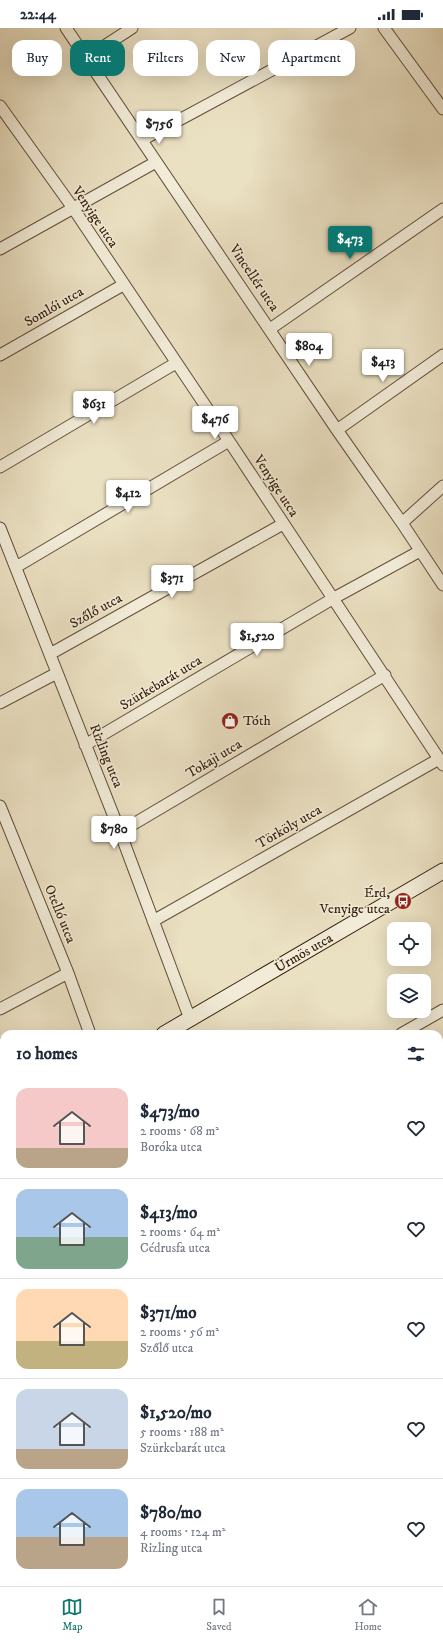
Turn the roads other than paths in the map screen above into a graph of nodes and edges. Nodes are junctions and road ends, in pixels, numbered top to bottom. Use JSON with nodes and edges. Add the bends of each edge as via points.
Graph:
{"nodes":[{"id":1,"x":66,"y":28,"type":"edge"},
{"id":2,"x":132,"y":28,"type":"edge"},
{"id":3,"x":350,"y":28,"type":"edge"},
{"id":4,"x":384,"y":28,"type":"edge"},
{"id":5,"x":74,"y":40,"type":"edge"},
{"id":6,"x":114,"y":40,"type":"edge"},
{"id":7,"x":98,"y":76,"type":"edge"},
{"id":8,"x":0,"y":106,"type":"edge"},
{"id":9,"x":443,"y":109,"type":"edge"},
{"id":10,"x":142,"y":140,"type":"junction"},
{"id":11,"x":156,"y":162,"type":"junction"},
{"id":12,"x":73,"y":208,"type":"junction"},
{"id":13,"x":443,"y":209,"type":"edge"},
{"id":14,"x":0,"y":249,"type":"edge"},
{"id":15,"x":123,"y":285,"type":"junction"},
{"id":16,"x":270,"y":329,"type":"junction"},
{"id":17,"x":0,"y":355,"type":"edge"},
{"id":18,"x":443,"y":355,"type":"edge"},
{"id":19,"x":176,"y":363,"type":"junction"},
{"id":20,"x":337,"y":430,"type":"junction"},
{"id":21,"x":229,"y":441,"type":"junction"},
{"id":22,"x":0,"y":467,"type":"edge"},
{"id":23,"x":443,"y":486,"type":"edge"},
{"id":24,"x":402,"y":523,"type":"junction"},
{"id":25,"x":283,"y":524,"type":"junction"},
{"id":26,"x":0,"y":528,"type":"edge"},
{"id":27,"x":420,"y":551,"type":"junction"},
{"id":28,"x":16,"y":567,"type":"junction"},
{"id":29,"x":443,"y":585,"type":"edge"},
{"id":30,"x":334,"y":598,"type":"junction"},
{"id":31,"x":50,"y":654,"type":"junction"},
{"id":32,"x":57,"y":673,"type":"junction"},
{"id":33,"x":384,"y":675,"type":"junction"},
{"id":34,"x":0,"y":704,"type":"edge"},
{"id":35,"x":85,"y":745,"type":"junction"},
{"id":36,"x":441,"y":762,"type":"edge"},
{"id":37,"x":0,"y":806,"type":"edge"},
{"id":38,"x":120,"y":832,"type":"junction"},
{"id":39,"x":443,"y":871,"type":"edge"},
{"id":40,"x":153,"y":921,"type":"junction"},
{"id":41,"x":68,"y":973,"type":"junction"},
{"id":42,"x":0,"y":1009,"type":"edge"},
{"id":43,"x":443,"y":1010,"type":"edge"},
{"id":44,"x":190,"y":1019,"type":"junction"},
{"id":45,"x":89,"y":1030,"type":"edge"},
{"id":46,"x":171,"y":1030,"type":"edge"},
{"id":47,"x":408,"y":1030,"type":"edge"}],
"edges":[{"from":1,"to":5,"type":"street","name":"Vincellér utca"},
{"from":2,"to":6,"type":"street"},
{"from":3,"to":10,"type":"street"},
{"from":4,"to":9,"type":"street"},
{"from":7,"to":10,"type":"street","name":"Vincellér utca"},
{"from":8,"to":12,"type":"street","name":"Venyige utca"},
{"from":10,"to":11,"type":"street","name":"Vincellér utca"},
{"from":11,"to":12,"type":"street"},
{"from":11,"to":16,"type":"street","name":"Vincellér utca"},
{"from":12,"to":14,"type":"street"},
{"from":12,"to":15,"type":"street","name":"Venyige utca"},
{"from":13,"to":16,"type":"street"},
{"from":15,"to":17,"type":"street","name":"Somlói utca"},
{"from":15,"to":19,"type":"street","name":"Venyige utca"},
{"from":16,"to":20,"type":"street","name":"Vincellér utca"},
{"from":18,"to":20,"type":"street"},
{"from":19,"to":21,"type":"street","name":"Venyige utca"},
{"from":19,"to":22,"type":"street"},
{"from":20,"to":24,"type":"street","name":"Vincellér utca"},
{"from":21,"to":25,"type":"street","name":"Venyige utca"},
{"from":21,"to":28,"type":"street"},
{"from":23,"to":24,"type":"street"},
{"from":24,"to":27,"type":"street","name":"Vincellér utca"},
{"from":25,"to":30,"type":"street","name":"Venyige utca"},
{"from":25,"to":31,"type":"street","name":"Szőlő utca"},
{"from":26,"to":28,"type":"street","name":"Rizling utca"},
{"from":27,"to":29,"type":"street","name":"Vincellér utca"},
{"from":27,"to":30,"type":"street","name":"Szürkebarát utca"},
{"from":28,"to":31,"type":"street","name":"Rizling utca"},
{"from":30,"to":33,"type":"street","name":"Venyige utca"},
{"from":30,"to":35,"type":"street","name":"Szürkebarát utca"},
{"from":31,"to":32,"type":"street","name":"Rizling utca"},
{"from":32,"to":34,"type":"street"},
{"from":32,"to":35,"type":"street","name":"Rizling utca"},
{"from":33,"to":36,"type":"street","name":"Venyige utca"},
{"from":33,"to":38,"type":"street","name":"Tokaji utca"},
{"from":35,"to":38,"type":"street","name":"Rizling utca"},
{"from":36,"to":40,"type":"street","name":"Törköly utca"},
{"from":37,"to":41,"type":"street","name":"Otelló utca"},
{"from":38,"to":40,"type":"street","name":"Rizling utca"},
{"from":39,"to":44,"type":"street","name":"Ürmös utca"},
{"from":40,"to":44,"type":"street","name":"Rizling utca"},
{"from":41,"to":42,"type":"street"},
{"from":41,"to":45,"type":"street","name":"Otelló utca"},
{"from":43,"to":47,"type":"street"},
{"from":44,"to":46,"type":"street","name":"Ürmös utca"}]}
